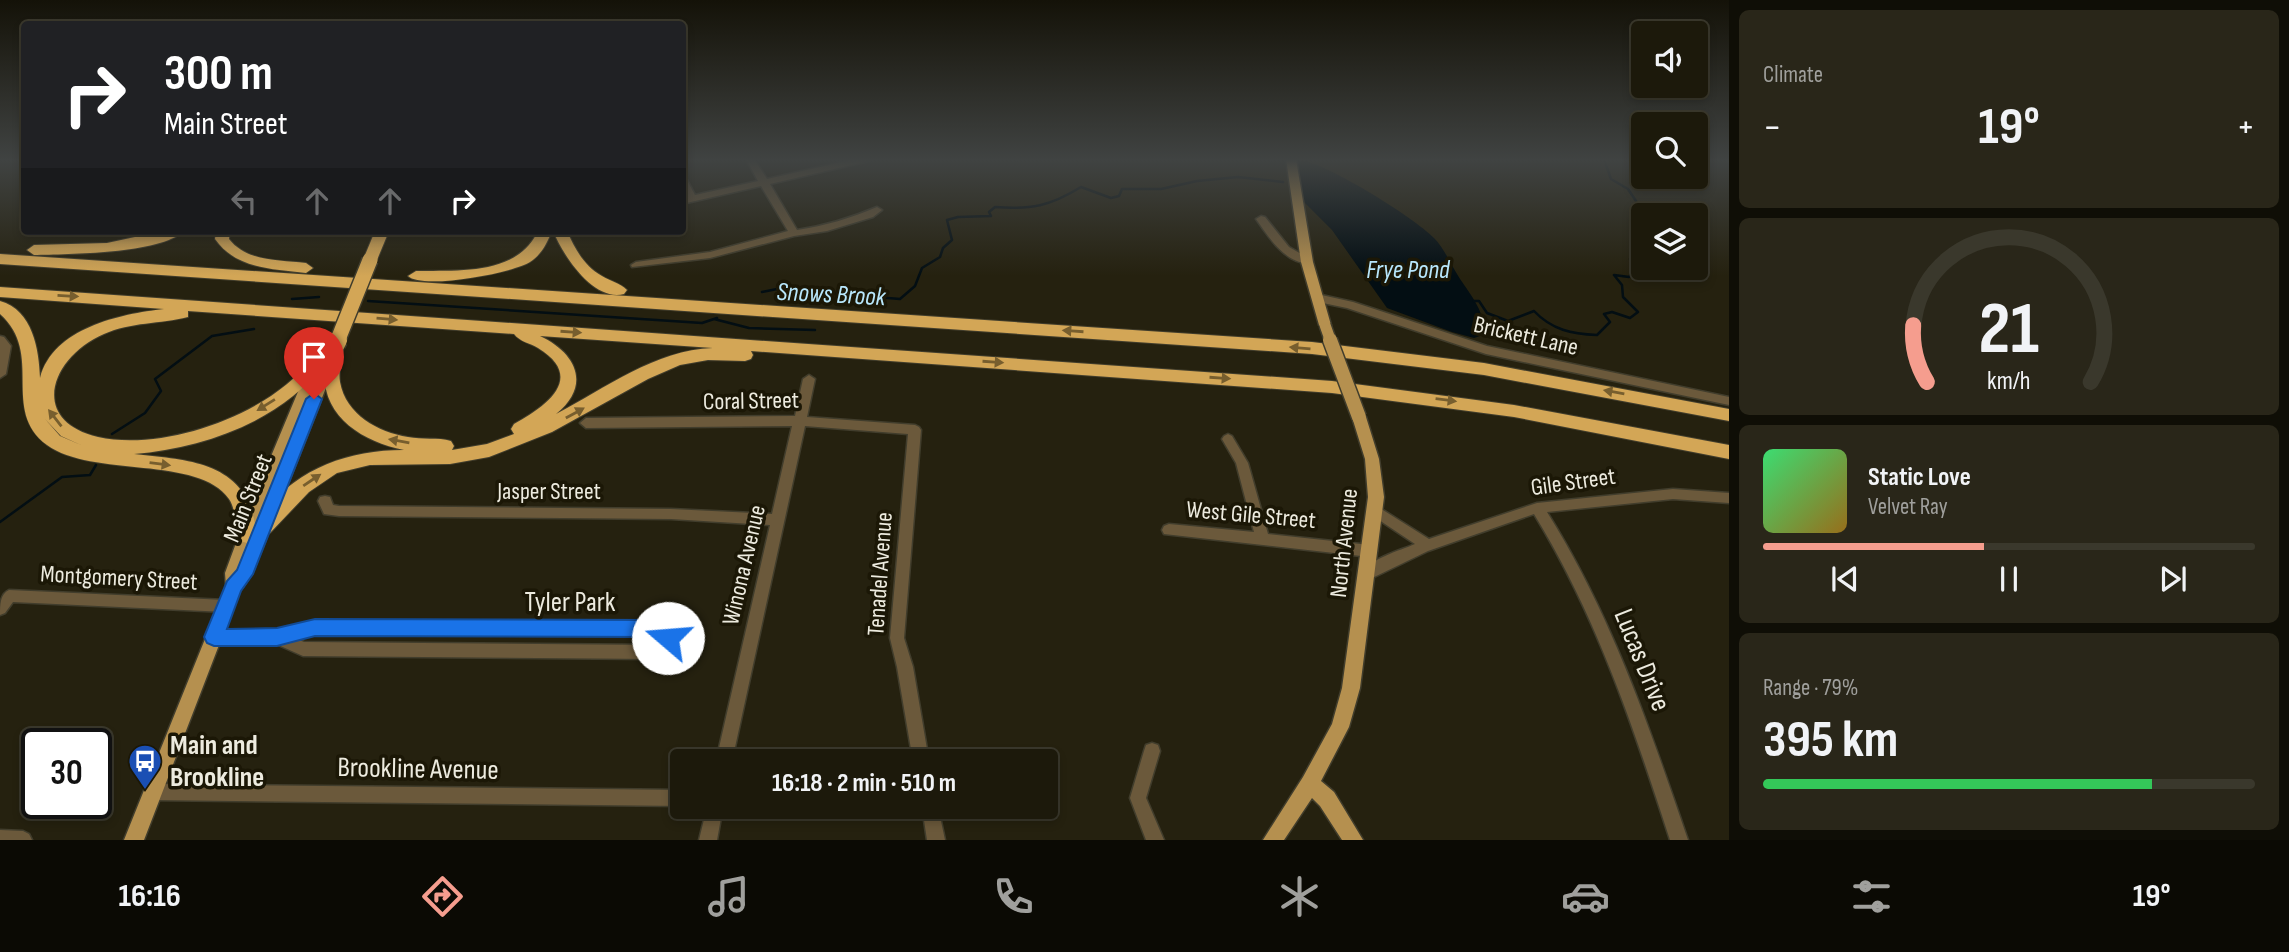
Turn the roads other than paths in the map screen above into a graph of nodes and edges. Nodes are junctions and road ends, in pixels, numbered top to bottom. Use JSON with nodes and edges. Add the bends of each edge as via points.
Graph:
{"nodes":[{"id":1,"x":774,"y":198,"type":"edge"},
{"id":2,"x":1297,"y":198,"type":"edge"},
{"id":3,"x":877,"y":210,"type":"dead end"},
{"id":4,"x":1261,"y":219,"type":"dead end"},
{"id":5,"x":794,"y":233,"type":"junction"},
{"id":6,"x":165,"y":235,"type":"edge"},
{"id":7,"x":222,"y":235,"type":"edge"},
{"id":8,"x":369,"y":235,"type":"edge"},
{"id":9,"x":379,"y":235,"type":"edge"},
{"id":10,"x":544,"y":235,"type":"edge"},
{"id":11,"x":562,"y":235,"type":"edge"},
{"id":12,"x":0,"y":250,"type":"edge"},
{"id":13,"x":34,"y":250,"type":"junction"},
{"id":14,"x":0,"y":259,"type":"edge"},
{"id":15,"x":364,"y":259,"type":"junction"},
{"id":16,"x":1306,"y":261,"type":"junction"},
{"id":17,"x":636,"y":265,"type":"dead end"},
{"id":18,"x":306,"y":268,"type":"junction"},
{"id":19,"x":416,"y":276,"type":"junction"},
{"id":20,"x":619,"y":290,"type":"junction"},
{"id":21,"x":0,"y":292,"type":"edge"},
{"id":22,"x":1317,"y":298,"type":"junction"},
{"id":23,"x":0,"y":306,"type":"edge"},
{"id":24,"x":294,"y":313,"type":"junction"},
{"id":25,"x":994,"y":326,"type":"junction"},
{"id":26,"x":502,"y":328,"type":"junction"},
{"id":27,"x":2,"y":340,"type":"edge"},
{"id":28,"x":331,"y":343,"type":"junction"},
{"id":29,"x":944,"y":358,"type":"junction"},
{"id":30,"x":318,"y":361,"type":"junction"},
{"id":31,"x":0,"y":374,"type":"edge"},
{"id":32,"x":809,"y":379,"type":"dead end"},
{"id":33,"x":1729,"y":401,"type":"edge"},
{"id":34,"x":1729,"y":415,"type":"edge"},
{"id":35,"x":800,"y":421,"type":"junction"},
{"id":36,"x":586,"y":423,"type":"dead end"},
{"id":37,"x":915,"y":430,"type":"joint"},
{"id":38,"x":1228,"y":439,"type":"dead end"},
{"id":39,"x":1729,"y":452,"type":"edge"},
{"id":40,"x":1729,"y":498,"type":"edge"},
{"id":41,"x":325,"y":501,"type":"dead end"},
{"id":42,"x":1537,"y":508,"type":"junction"},
{"id":43,"x":1375,"y":510,"type":"junction"},
{"id":44,"x":779,"y":520,"type":"junction"},
{"id":45,"x":1169,"y":530,"type":"dead end"},
{"id":46,"x":255,"y":531,"type":"junction"},
{"id":47,"x":1262,"y":538,"type":"junction"},
{"id":48,"x":1428,"y":545,"type":"junction"},
{"id":49,"x":1370,"y":551,"type":"junction"},
{"id":50,"x":1368,"y":574,"type":"junction"},
{"id":51,"x":226,"y":606,"type":"junction"},
{"id":52,"x":0,"y":609,"type":"edge"},
{"id":53,"x":214,"y":637,"type":"junction"},
{"id":54,"x":277,"y":637,"type":"junction"},
{"id":55,"x":727,"y":749,"type":"edge"},
{"id":56,"x":919,"y":749,"type":"edge"},
{"id":57,"x":1152,"y":751,"type":"dead end"},
{"id":58,"x":1310,"y":784,"type":"junction"},
{"id":59,"x":152,"y":792,"type":"junction"},
{"id":60,"x":670,"y":798,"type":"edge"},
{"id":61,"x":712,"y":819,"type":"edge"},
{"id":62,"x":932,"y":819,"type":"edge"},
{"id":63,"x":0,"y":839,"type":"edge"},
{"id":64,"x":23,"y":840,"type":"edge"},
{"id":65,"x":134,"y":840,"type":"edge"},
{"id":66,"x":708,"y":840,"type":"edge"},
{"id":67,"x":936,"y":840,"type":"edge"},
{"id":68,"x":1155,"y":840,"type":"edge"},
{"id":69,"x":1273,"y":840,"type":"edge"},
{"id":70,"x":1353,"y":840,"type":"edge"},
{"id":71,"x":1679,"y":840,"type":"edge"}],
"edges":[{"from":1,"to":5,"type":"street"},
{"from":2,"to":16,"type":"main road","name":"North Avenue"},
{"from":3,"to":5,"type":"street","via":[[823,229]]},
{"from":4,"to":16,"type":"street","via":[[1286,249]]},
{"from":5,"to":17,"type":"street","via":[[693,259]]},
{"from":6,"to":13,"type":"highway","via":[[108,249]]},
{"from":7,"to":18,"type":"highway","via":[[235,255]]},
{"from":8,"to":15,"type":"highway","name":"Main Street"},
{"from":9,"to":15,"type":"highway","name":"Main Street"},
{"from":10,"to":19,"type":"highway","via":[[535,250],[502,268]]},
{"from":11,"to":20,"type":"highway","via":[[588,277]]},
{"from":12,"to":13,"type":"highway"},
{"from":13,"to":18,"type":"highway"},
{"from":14,"to":25,"type":"highway"},
{"from":15,"to":28,"type":"highway","name":"Main Street","bridge":true},
{"from":16,"to":22,"type":"main road","name":"North Avenue"},
{"from":18,"to":19,"type":"highway"},
{"from":19,"to":20,"type":"highway"},
{"from":20,"to":25,"type":"highway","via":[[768,299]]},
{"from":21,"to":24,"type":"highway","one_way":true},
{"from":22,"to":33,"type":"street","name":"Brickett Lane","via":[[1471,346]]},
{"from":22,"to":43,"type":"main road","name":"North Avenue","bridge":true,"via":[[1374,471]]},
{"from":23,"to":46,"type":"highway","one_way":true,"via":[[23,326],[32,346],[34,416],[54,441],[82,453],[204,472],[236,493]]},
{"from":24,"to":26,"type":"highway","one_way":true},
{"from":30,"to":24,"type":"highway","one_way":true,"via":[[281,396],[255,412],[173,442],[99,444],[68,432],[47,406],[46,384],[54,365],[72,347],[107,326],[165,314]]},
{"from":34,"to":25,"type":"highway","one_way":true,"via":[[1419,360]]},
{"from":26,"to":28,"type":"highway","one_way":true,"via":[[558,352],[570,375],[566,390],[549,411],[522,428],[463,445],[429,447],[397,441],[355,424],[338,403]]},
{"from":26,"to":29,"type":"highway","one_way":true},
{"from":27,"to":31,"type":"street"},
{"from":28,"to":30,"type":"highway","name":"Main Street"},
{"from":28,"to":46,"type":"main road","name":"Main Street"},
{"from":29,"to":39,"type":"highway","one_way":true,"via":[[1423,398],[1582,422]]},
{"from":46,"to":29,"type":"highway","one_way":true,"via":[[291,495],[329,469],[370,457],[433,458],[486,451],[546,429],[657,366],[688,357]]},
{"from":30,"to":46,"type":"main road","name":"Main Street"},
{"from":32,"to":35,"type":"street","name":"Winona Avenue"},
{"from":35,"to":36,"type":"street","name":"Coral Street"},
{"from":35,"to":37,"type":"street","name":"Coral Street"},
{"from":35,"to":44,"type":"street","name":"Winona Avenue"},
{"from":37,"to":56,"type":"street","name":"Tenadel Avenue","via":[[897,638]]},
{"from":38,"to":47,"type":"street","via":[[1242,463]]},
{"from":40,"to":42,"type":"street","name":"Gile Street","via":[[1673,495]]},
{"from":41,"to":44,"type":"street","name":"Jasper Street","via":[[329,510],[339,511],[671,514]]},
{"from":42,"to":48,"type":"street","name":"Gile Street"},
{"from":42,"to":71,"type":"street","name":"Lucas Drive","via":[[1605,631]]},
{"from":43,"to":48,"type":"street"},
{"from":43,"to":49,"type":"main road","name":"North Avenue"},
{"from":44,"to":55,"type":"street","name":"Winona Avenue"},
{"from":45,"to":47,"type":"street","name":"West Gile Street"},
{"from":46,"to":51,"type":"main road","name":"Main Street","via":[[233,573],[234,587]]},
{"from":47,"to":49,"type":"street","name":"West Gile Street"},
{"from":48,"to":50,"type":"street","name":"Gile Street"},
{"from":49,"to":50,"type":"main road","name":"North Avenue"},
{"from":50,"to":58,"type":"main road","name":"North Avenue","via":[[1351,688],[1340,727]]},
{"from":51,"to":52,"type":"street","name":"Montgomery Street","via":[[9,596]]},
{"from":51,"to":53,"type":"main road","name":"Main Street"},
{"from":53,"to":54,"type":"street","name":"Tyler Park"},
{"from":53,"to":59,"type":"main road","name":"Main Street"},
{"from":54,"to":54,"type":"street","name":"Tyler Park","via":[[303,649],[654,652],[662,649],[668,638],[658,628],[315,628]]},
{"from":57,"to":68,"type":"street","via":[[1138,798]]},
{"from":58,"to":69,"type":"main road","name":"North Avenue"},
{"from":58,"to":70,"type":"main road","via":[[1327,799]]},
{"from":59,"to":60,"type":"street","name":"Brookline Avenue"},
{"from":59,"to":65,"type":"main road","name":"Main Street"},
{"from":61,"to":66,"type":"street"},
{"from":62,"to":67,"type":"street"},
{"from":63,"to":64,"type":"street"}]}
